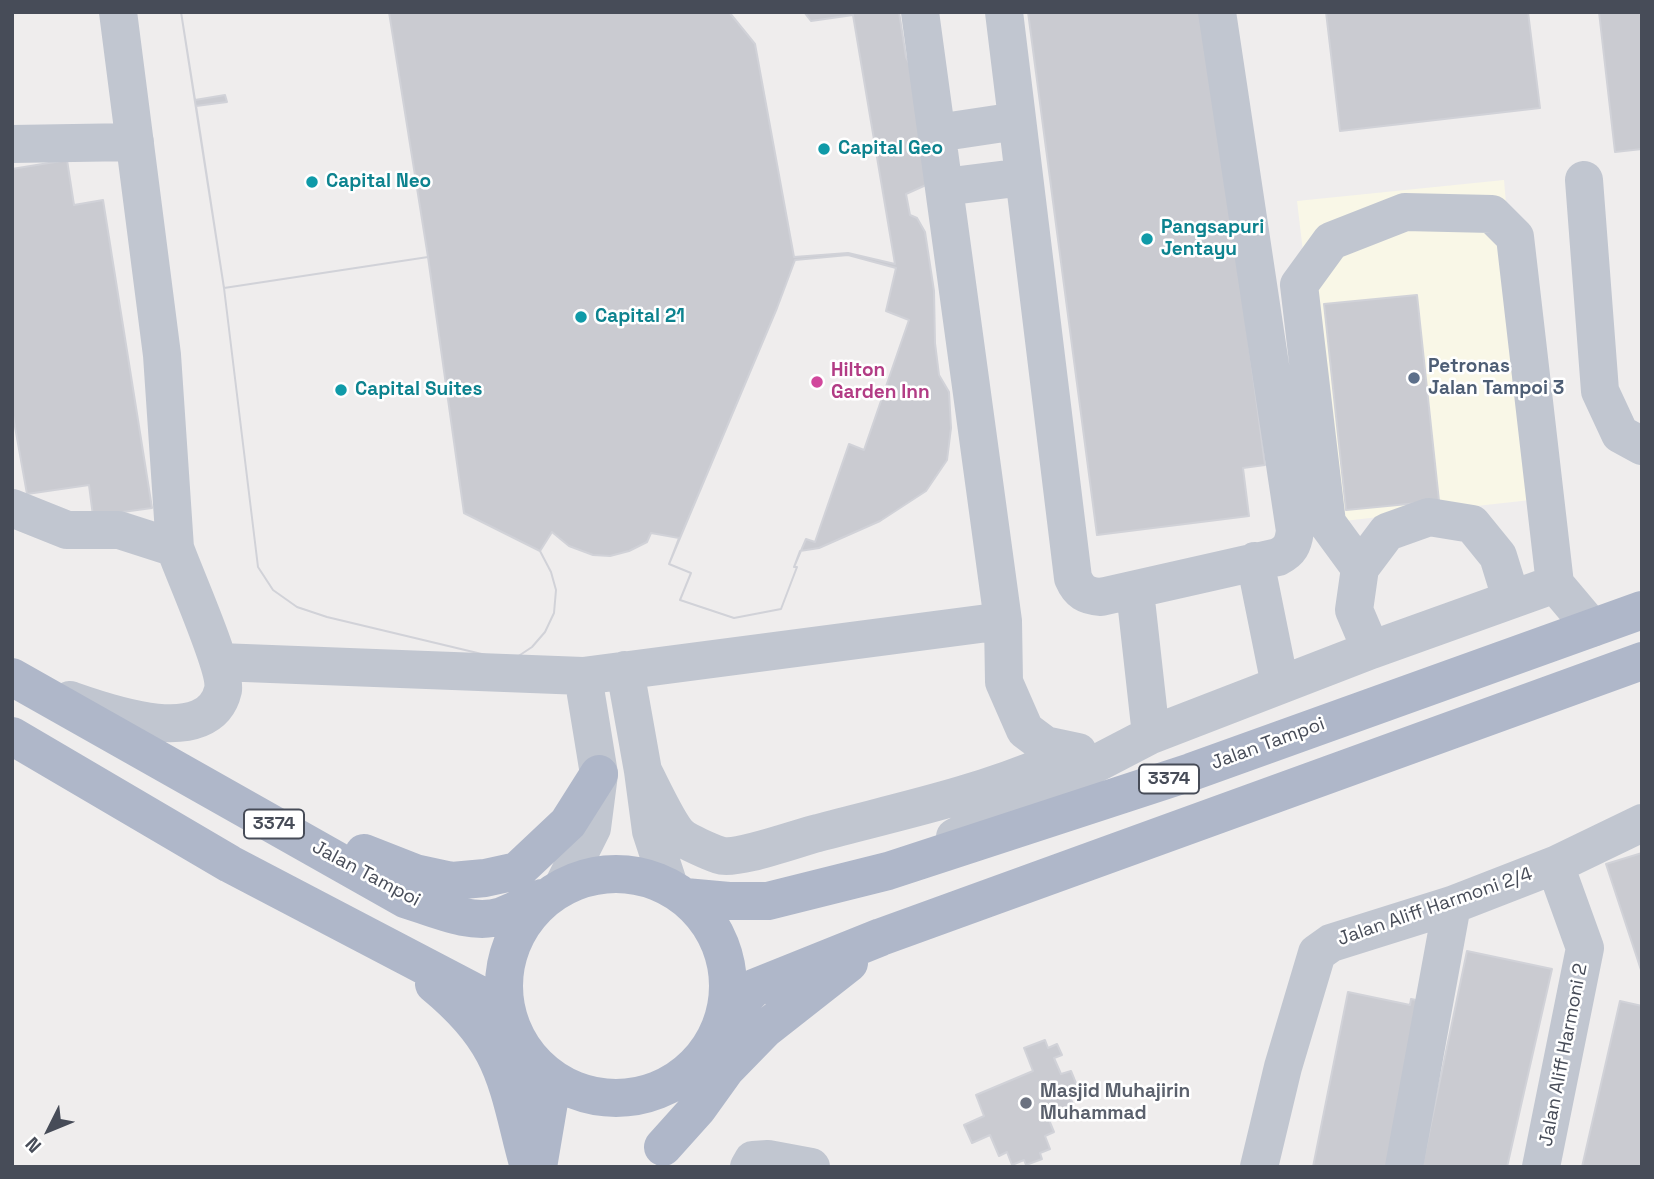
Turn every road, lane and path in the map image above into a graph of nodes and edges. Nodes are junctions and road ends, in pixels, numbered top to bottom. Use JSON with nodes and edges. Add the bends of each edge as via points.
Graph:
{"nodes":[{"id":1,"x":118,"y":12,"type":"edge"},
{"id":2,"x":920,"y":12,"type":"edge"},
{"id":3,"x":1004,"y":12,"type":"edge"},
{"id":4,"x":1217,"y":12,"type":"edge"},
{"id":5,"x":1017,"y":121,"type":"junction"},
{"id":6,"x":937,"y":133,"type":"junction"},
{"id":7,"x":135,"y":142,"type":"junction"},
{"id":8,"x":12,"y":144,"type":"edge"},
{"id":9,"x":1024,"y":177,"type":"junction"},
{"id":10,"x":1584,"y":180,"type":"dead end"},
{"id":11,"x":944,"y":187,"type":"junction"},
{"id":12,"x":1642,"y":446,"type":"edge"},
{"id":13,"x":12,"y":508,"type":"edge"},
{"id":14,"x":175,"y":548,"type":"junction"},
{"id":15,"x":1255,"y":561,"type":"junction"},
{"id":16,"x":1360,"y":568,"type":"junction"},
{"id":17,"x":1555,"y":584,"type":"junction"},
{"id":18,"x":1135,"y":591,"type":"junction"},
{"id":19,"x":1511,"y":598,"type":"junction"},
{"id":20,"x":1642,"y":610,"type":"edge"},
{"id":21,"x":1003,"y":621,"type":"junction"},
{"id":22,"x":1592,"y":628,"type":"junction"},
{"id":23,"x":1371,"y":650,"type":"junction"},
{"id":24,"x":1642,"y":661,"type":"edge"},
{"id":25,"x":219,"y":662,"type":"junction"},
{"id":26,"x":625,"y":670,"type":"junction"},
{"id":27,"x":583,"y":676,"type":"junction"},
{"id":28,"x":25,"y":683,"type":"edge"},
{"id":29,"x":1280,"y":685,"type":"junction"},
{"id":30,"x":1151,"y":735,"type":"junction"},
{"id":31,"x":12,"y":736,"type":"edge"},
{"id":32,"x":1078,"y":751,"type":"junction"},
{"id":33,"x":643,"y":771,"type":"junction"},
{"id":34,"x":599,"y":774,"type":"junction"},
{"id":35,"x":262,"y":818,"type":"junction"},
{"id":36,"x":1642,"y":823,"type":"edge"},
{"id":37,"x":1555,"y":864,"type":"junction"},
{"id":38,"x":888,"y":871,"type":"junction"},
{"id":39,"x":555,"y":891,"type":"junction"},
{"id":40,"x":677,"y":892,"type":"junction"},
{"id":41,"x":1452,"y":905,"type":"junction"},
{"id":42,"x":344,"y":923,"type":"junction"},
{"id":43,"x":881,"y":937,"type":"junction"},
{"id":44,"x":505,"y":1008,"type":"junction"},
{"id":45,"x":724,"y":1018,"type":"junction"},
{"id":46,"x":701,"y":1061,"type":"junction"},
{"id":47,"x":538,"y":1067,"type":"junction"},
{"id":48,"x":659,"y":1157,"type":"edge"},
{"id":49,"x":529,"y":1167,"type":"edge"},
{"id":50,"x":538,"y":1167,"type":"edge"},
{"id":51,"x":748,"y":1167,"type":"edge"},
{"id":52,"x":811,"y":1167,"type":"edge"},
{"id":53,"x":1259,"y":1167,"type":"edge"},
{"id":54,"x":1404,"y":1167,"type":"edge"},
{"id":55,"x":1541,"y":1167,"type":"edge"}],
"edges":[{"from":1,"to":7,"type":"street"},
{"from":2,"to":6,"type":"street"},
{"from":3,"to":5,"type":"street"},
{"from":4,"to":15,"type":"street","via":[[1295,531],[1287,552]]},
{"from":5,"to":6,"type":"street"},
{"from":5,"to":9,"type":"street"},
{"from":6,"to":11,"type":"street"},
{"from":7,"to":8,"type":"street"},
{"from":7,"to":14,"type":"street","via":[[162,355]]},
{"from":9,"to":11,"type":"street"},
{"from":9,"to":18,"type":"street","via":[[1073,578],[1078,590],[1089,596]]},
{"from":10,"to":12,"type":"street","via":[[1600,391],[1620,434]]},
{"from":11,"to":21,"type":"street"},
{"from":13,"to":14,"type":"street","via":[[67,530],[119,530]]},
{"from":14,"to":25,"type":"street"},
{"from":15,"to":18,"type":"street"},
{"from":15,"to":29,"type":"street"},
{"from":16,"to":17,"type":"street","via":[[1327,523],[1299,285],[1331,242],[1405,212],[1492,214],[1515,237]]},
{"from":16,"to":19,"type":"street","via":[[1387,532],[1429,517],[1472,524],[1498,556]]},
{"from":16,"to":23,"type":"street","via":[[1354,610]]},
{"from":17,"to":19,"type":"street"},
{"from":17,"to":22,"type":"street"},
{"from":18,"to":30,"type":"street"},
{"from":19,"to":23,"type":"street"},
{"from":20,"to":22,"type":"main road","name":"Jalan Tampoi","number":"3374"},
{"from":21,"to":26,"type":"street"},
{"from":21,"to":32,"type":"street","via":[[1004,682],[1025,730],[1045,745]]},
{"from":22,"to":38,"type":"main road","name":"Jalan Tampoi","number":"3374","via":[[1191,772]]},
{"from":23,"to":29,"type":"street"},
{"from":24,"to":43,"type":"main road","number":"3374"},
{"from":25,"to":27,"type":"street"},
{"from":25,"to":28,"type":"street","via":[[223,689],[215,706],[205,716],[187,722],[150,723]]},
{"from":26,"to":27,"type":"street"},
{"from":26,"to":33,"type":"street"},
{"from":27,"to":34,"type":"street"},
{"from":28,"to":35,"type":"main road","name":"Jalan Tampoi","number":"3374"},
{"from":29,"to":30,"type":"street"},
{"from":30,"to":32,"type":"street"},
{"from":30,"to":38,"type":"street"},
{"from":31,"to":42,"type":"main road","via":[[230,864]]},
{"from":32,"to":33,"type":"street","via":[[1010,781],[925,807],[722,856],[680,836]]},
{"from":33,"to":40,"type":"street","via":[[651,831]]},
{"from":34,"to":35,"type":"main road","via":[[568,823],[544,848],[517,871],[485,878],[452,881],[415,873]]},
{"from":34,"to":39,"type":"street","via":[[592,828]]},
{"from":35,"to":39,"type":"main road","name":"Jalan Tampoi","number":"3374","via":[[405,898],[452,915],[499,917]]},
{"from":36,"to":37,"type":"street","name":"Jalan Aliff Harmoni 2/4"},
{"from":37,"to":41,"type":"street","name":"Jalan Aliff Harmoni 2/4"},
{"from":37,"to":55,"type":"street","name":"Jalan Aliff Harmoni 2","via":[[1585,948]]},
{"from":38,"to":40,"type":"main road","name":"Jalan Tampoi","number":"3374","via":[[768,901],[729,901]]},
{"from":39,"to":40,"type":"main road","number":"3374","via":[[589,876],[616,873],[644,877]]},
{"from":39,"to":44,"type":"main road","number":"3374","via":[[525,918],[511,945],[503,976]]},
{"from":40,"to":45,"type":"main road","number":"3374","via":[[710,924],[725,958],[729,994]]},
{"from":41,"to":53,"type":"street","name":"Jalan Aliff Harmoni 2/4","via":[[1331,943],[1317,953]]},
{"from":41,"to":54,"type":"street"},
{"from":42,"to":44,"type":"main road"},
{"from":42,"to":49,"type":"main road","via":[[417,970],[473,1022],[494,1053]]},
{"from":43,"to":45,"type":"main road","number":"3374","via":[[754,988]]},
{"from":43,"to":48,"type":"main road","via":[[765,1029],[726,1069]]},
{"from":44,"to":47,"type":"main road","number":"3374","via":[[517,1040]]},
{"from":45,"to":46,"type":"main road","number":"3374"},
{"from":46,"to":47,"type":"main road","number":"3374","via":[[673,1084],[639,1097],[603,1098],[568,1088]]},
{"from":46,"to":48,"type":"main road"},
{"from":47,"to":50,"type":"main road","via":[[550,1096]]},
{"from":51,"to":52,"type":"street","via":[[753,1160],[768,1159]]}]}
